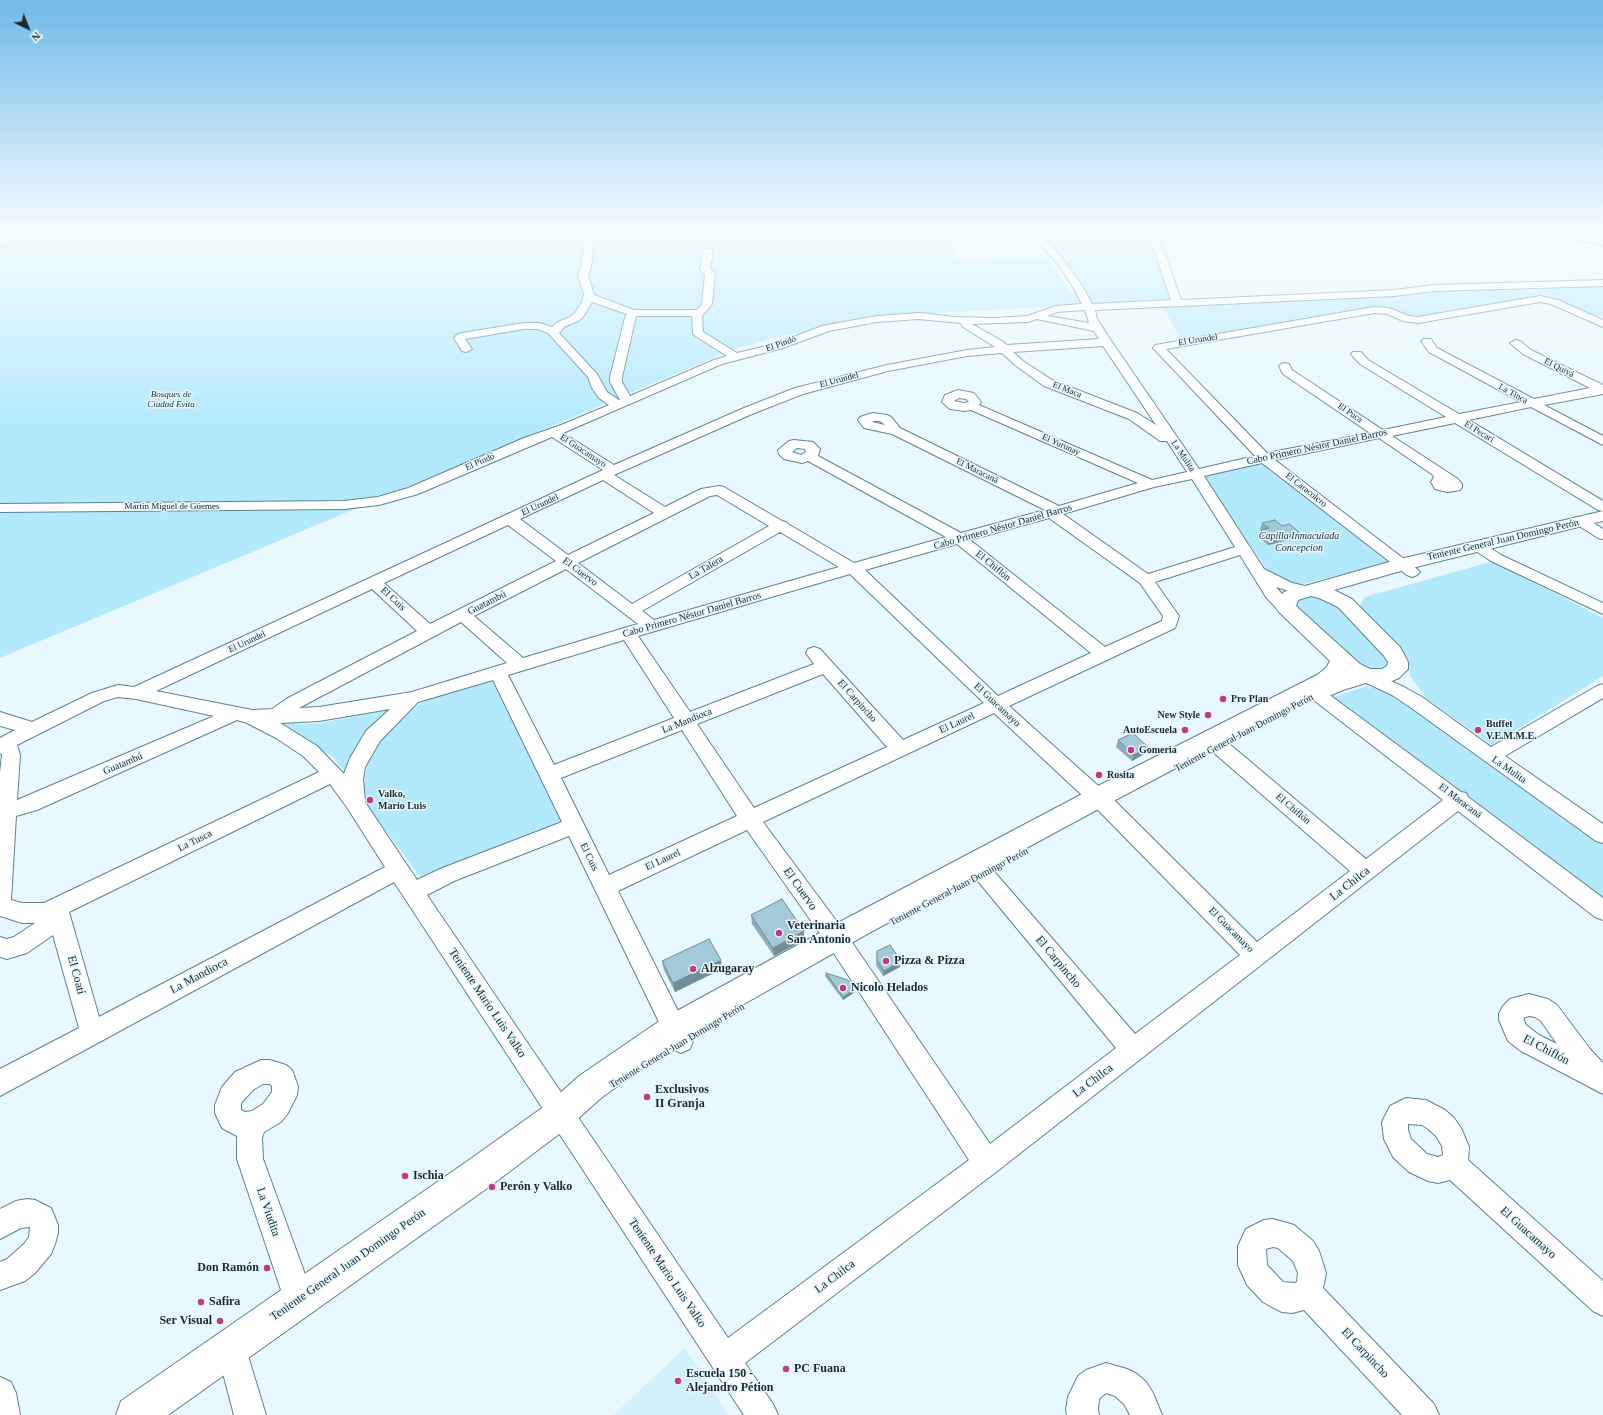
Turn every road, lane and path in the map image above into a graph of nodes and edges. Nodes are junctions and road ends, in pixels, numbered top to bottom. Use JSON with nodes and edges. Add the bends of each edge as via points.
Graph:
{"nodes":[{"id":1,"x":708,"y":295,"type":"edge"},
{"id":2,"x":1082,"y":295,"type":"edge"},
{"id":3,"x":1174,"y":295,"type":"edge"},
{"id":4,"x":1345,"y":295,"type":"edge"},
{"id":5,"x":589,"y":297,"type":"joint"},
{"id":6,"x":1178,"y":302,"type":"junction"},
{"id":7,"x":1089,"y":307,"type":"junction"},
{"id":8,"x":698,"y":315,"type":"junction"},
{"id":9,"x":930,"y":317,"type":"junction"},
{"id":10,"x":631,"y":318,"type":"junction"},
{"id":11,"x":1028,"y":318,"type":"junction"},
{"id":12,"x":965,"y":321,"type":"junction"},
{"id":13,"x":994,"y":321,"type":"junction"},
{"id":14,"x":1600,"y":321,"type":"edge"},
{"id":15,"x":1097,"y":328,"type":"junction"},
{"id":16,"x":554,"y":331,"type":"junction"},
{"id":17,"x":1106,"y":342,"type":"junction"},
{"id":18,"x":1427,"y":342,"type":"dead end"},
{"id":19,"x":1516,"y":343,"type":"dead end"},
{"id":20,"x":1159,"y":347,"type":"joint"},
{"id":21,"x":466,"y":349,"type":"dead end"},
{"id":22,"x":1003,"y":349,"type":"junction"},
{"id":23,"x":1357,"y":354,"type":"dead end"},
{"id":24,"x":735,"y":357,"type":"junction"},
{"id":25,"x":1285,"y":366,"type":"dead end"},
{"id":26,"x":1602,"y":389,"type":"edge"},
{"id":27,"x":622,"y":403,"type":"junction"},
{"id":28,"x":1531,"y":404,"type":"junction"},
{"id":29,"x":972,"y":406,"type":"dead end"},
{"id":30,"x":1457,"y":418,"type":"junction"},
{"id":31,"x":895,"y":431,"type":"dead end"},
{"id":32,"x":554,"y":432,"type":"junction"},
{"id":33,"x":1381,"y":434,"type":"junction"},
{"id":34,"x":1603,"y":441,"type":"edge"},
{"id":35,"x":1178,"y":449,"type":"junction"},
{"id":36,"x":810,"y":456,"type":"dead end"},
{"id":37,"x":1264,"y":458,"type":"junction"},
{"id":38,"x":609,"y":472,"type":"junction"},
{"id":39,"x":1438,"y":472,"type":"dead end"},
{"id":40,"x":1195,"y":473,"type":"junction"},
{"id":41,"x":1151,"y":484,"type":"junction"},
{"id":42,"x":712,"y":490,"type":"joint"},
{"id":43,"x":344,"y":505,"type":"joint"},
{"id":44,"x":1603,"y":507,"type":"edge"},
{"id":45,"x":0,"y":508,"type":"edge"},
{"id":46,"x":664,"y":512,"type":"junction"},
{"id":47,"x":1055,"y":512,"type":"junction"},
{"id":48,"x":510,"y":519,"type":"junction"},
{"id":49,"x":781,"y":525,"type":"junction"},
{"id":50,"x":1596,"y":525,"type":"edge"},
{"id":51,"x":960,"y":539,"type":"junction"},
{"id":52,"x":1243,"y":548,"type":"junction"},
{"id":53,"x":1483,"y":550,"type":"junction"},
{"id":54,"x":567,"y":562,"type":"junction"},
{"id":55,"x":1407,"y":568,"type":"junction"},
{"id":56,"x":854,"y":569,"type":"junction"},
{"id":57,"x":1258,"y":571,"type":"junction"},
{"id":58,"x":1146,"y":580,"type":"junction"},
{"id":59,"x":375,"y":583,"type":"junction"},
{"id":60,"x":1307,"y":590,"type":"junction"},
{"id":61,"x":1345,"y":603,"type":"junction"},
{"id":62,"x":1286,"y":608,"type":"junction"},
{"id":63,"x":1603,"y":609,"type":"edge"},
{"id":64,"x":631,"y":611,"type":"junction"},
{"id":65,"x":463,"y":615,"type":"junction"},
{"id":66,"x":651,"y":626,"type":"junction"},
{"id":67,"x":428,"y":632,"type":"junction"},
{"id":68,"x":628,"y":633,"type":"junction"},
{"id":69,"x":1104,"y":655,"type":"junction"},
{"id":70,"x":819,"y":659,"type":"joint"},
{"id":71,"x":1342,"y":660,"type":"junction"},
{"id":72,"x":520,"y":665,"type":"junction"},
{"id":73,"x":1397,"y":669,"type":"junction"},
{"id":74,"x":498,"y":672,"type":"junction"},
{"id":75,"x":1366,"y":676,"type":"junction"},
{"id":76,"x":1603,"y":690,"type":"edge"},
{"id":77,"x":136,"y":693,"type":"junction"},
{"id":78,"x":1317,"y":694,"type":"junction"},
{"id":79,"x":412,"y":698,"type":"junction"},
{"id":80,"x":1416,"y":702,"type":"junction"},
{"id":81,"x":997,"y":705,"type":"junction"},
{"id":82,"x":258,"y":718,"type":"junction"},
{"id":83,"x":0,"y":719,"type":"edge"},
{"id":84,"x":686,"y":722,"type":"junction"},
{"id":85,"x":34,"y":729,"type":"junction"},
{"id":86,"x":4,"y":744,"type":"edge"},
{"id":87,"x":1220,"y":747,"type":"junction"},
{"id":88,"x":900,"y":749,"type":"junction"},
{"id":89,"x":1490,"y":756,"type":"junction"},
{"id":90,"x":333,"y":774,"type":"junction"},
{"id":91,"x":549,"y":775,"type":"junction"},
{"id":92,"x":1459,"y":799,"type":"junction"},
{"id":93,"x":1102,"y":802,"type":"junction"},
{"id":94,"x":355,"y":803,"type":"junction"},
{"id":95,"x":7,"y":811,"type":"junction"},
{"id":96,"x":750,"y":819,"type":"junction"},
{"id":97,"x":574,"y":826,"type":"junction"},
{"id":98,"x":1603,"y":835,"type":"edge"},
{"id":99,"x":398,"y":870,"type":"junction"},
{"id":100,"x":1366,"y":872,"type":"junction"},
{"id":101,"x":984,"y":874,"type":"junction"},
{"id":102,"x":604,"y":887,"type":"junction"},
{"id":103,"x":413,"y":892,"type":"junction"},
{"id":104,"x":0,"y":902,"type":"edge"},
{"id":105,"x":1603,"y":910,"type":"edge"},
{"id":106,"x":59,"y":913,"type":"junction"},
{"id":107,"x":839,"y":944,"type":"junction"},
{"id":108,"x":0,"y":948,"type":"edge"},
{"id":109,"x":1256,"y":956,"type":"junction"},
{"id":110,"x":92,"y":1033,"type":"junction"},
{"id":111,"x":677,"y":1034,"type":"junction"},
{"id":112,"x":1133,"y":1050,"type":"junction"},
{"id":113,"x":0,"y":1083,"type":"edge"},
{"id":114,"x":560,"y":1114,"type":"junction"},
{"id":115,"x":254,"y":1124,"type":"dead end"},
{"id":116,"x":987,"y":1163,"type":"junction"},
{"id":117,"x":1452,"y":1164,"type":"dead end"},
{"id":118,"x":0,"y":1225,"type":"edge"},
{"id":119,"x":2,"y":1280,"type":"edge"},
{"id":120,"x":1307,"y":1292,"type":"dead end"},
{"id":121,"x":299,"y":1299,"type":"junction"},
{"id":122,"x":1603,"y":1301,"type":"edge"},
{"id":123,"x":231,"y":1347,"type":"junction"},
{"id":124,"x":725,"y":1359,"type":"junction"},
{"id":125,"x":0,"y":1393,"type":"edge"},
{"id":126,"x":4,"y":1415,"type":"edge"},
{"id":127,"x":135,"y":1415,"type":"edge"},
{"id":128,"x":250,"y":1415,"type":"edge"},
{"id":129,"x":762,"y":1415,"type":"edge"},
{"id":130,"x":1083,"y":1415,"type":"edge"},
{"id":131,"x":1146,"y":1415,"type":"edge"},
{"id":132,"x":1423,"y":1415,"type":"edge"}],
"edges":[{"from":1,"to":8,"type":"street","via":[[707,304]]},
{"from":2,"to":7,"type":"street","name":"La Mulita"},
{"from":3,"to":6,"type":"street"},
{"from":4,"to":6,"type":"street","name":"El Pindó"},
{"from":5,"to":10,"type":"street"},
{"from":5,"to":16,"type":"street","via":[[580,315]]},
{"from":6,"to":7,"type":"street","name":"El Pindó"},
{"from":7,"to":11,"type":"street","name":"El Pindó","via":[[1056,309]]},
{"from":7,"to":15,"type":"street","name":"La Mulita"},
{"from":8,"to":10,"type":"street"},
{"from":8,"to":24,"type":"street","via":[[699,335]]},
{"from":9,"to":12,"type":"street","name":"El Pindó"},
{"from":9,"to":13,"type":"street","via":[[965,312]]},
{"from":9,"to":24,"type":"street","name":"El Pindó","via":[[886,318],[838,325],[774,348]]},
{"from":10,"to":27,"type":"street","via":[[616,377]]},
{"from":11,"to":13,"type":"street","name":"El Pindó"},
{"from":11,"to":15,"type":"street","via":[[1057,320]]},
{"from":12,"to":13,"type":"street","name":"El Pindó"},
{"from":12,"to":22,"type":"street","name":"El Maca"},
{"from":14,"to":20,"type":"street","name":"El Urundel","via":[[1540,299],[1413,320],[1390,311],[1379,310]]},
{"from":15,"to":17,"type":"street","name":"La Mulita"},
{"from":16,"to":21,"type":"street","via":[[539,326],[524,326],[462,336],[459,338]]},
{"from":16,"to":27,"type":"street","via":[[555,336],[595,378],[598,388],[607,399]]},
{"from":17,"to":22,"type":"street","name":"El Urundel"},
{"from":17,"to":35,"type":"street","name":"La Mulita"},
{"from":18,"to":28,"type":"street","name":"La Tinca","via":[[1434,350]]},
{"from":19,"to":26,"type":"street","name":"El Quiyá","via":[[1527,352]]},
{"from":20,"to":37,"type":"street","name":"El Caracolero"},
{"from":22,"to":35,"type":"street","name":"El Maca","via":[[1048,383],[1141,420]]},
{"from":22,"to":38,"type":"street","name":"El Urundel","via":[[916,362],[811,388],[748,411]]},
{"from":23,"to":30,"type":"street","name":"El Pecarí","via":[[1364,362]]},
{"from":24,"to":27,"type":"street","name":"El Pindó"},
{"from":25,"to":33,"type":"street","name":"El Puca","via":[[1287,372]]},
{"from":26,"to":28,"type":"street","name":"Cabo Primero Néstor Daniel Barros"},
{"from":27,"to":32,"type":"street","name":"El Pindó"},
{"from":28,"to":30,"type":"street","name":"Cabo Primero Néstor Daniel Barros"},
{"from":28,"to":34,"type":"street","name":"La Tinca"},
{"from":29,"to":41,"type":"street","name":"El Yurunay"},
{"from":30,"to":33,"type":"street","name":"Cabo Primero Néstor Daniel Barros"},
{"from":30,"to":44,"type":"street","name":"El Pecarí"},
{"from":31,"to":47,"type":"street","name":"El Maracaná"},
{"from":32,"to":38,"type":"street","name":"El Guacamayo"},
{"from":32,"to":43,"type":"street","name":"El Pindó","via":[[413,491],[380,501]]},
{"from":33,"to":37,"type":"street","name":"Cabo Primero Néstor Daniel Barros"},
{"from":33,"to":39,"type":"street","name":"El Puca"},
{"from":35,"to":40,"type":"street","name":"La Mulita"},
{"from":36,"to":51,"type":"street","name":"El Chiflón"},
{"from":37,"to":40,"type":"street","name":"Cabo Primero Néstor Daniel Barros"},
{"from":37,"to":55,"type":"street","name":"El Caracolero"},
{"from":38,"to":46,"type":"street","name":"El Guacamayo"},
{"from":38,"to":48,"type":"street","name":"El Urundel"},
{"from":40,"to":41,"type":"street","name":"Cabo Primero Néstor Daniel Barros"},
{"from":40,"to":52,"type":"street","name":"La Mulita"},
{"from":41,"to":47,"type":"street","name":"Cabo Primero Néstor Daniel Barros"},
{"from":42,"to":46,"type":"street","name":"Guatambú"},
{"from":42,"to":49,"type":"street","name":"El Guacamayo","via":[[725,492]]},
{"from":43,"to":45,"type":"street","name":"Martín Miguel de Güemes"},
{"from":46,"to":54,"type":"street","name":"Guatambú"},
{"from":47,"to":51,"type":"street","name":"Cabo Primero Néstor Daniel Barros"},
{"from":47,"to":58,"type":"street","name":"El Maracaná"},
{"from":48,"to":54,"type":"street","name":"El Cuervo"},
{"from":48,"to":59,"type":"street","name":"El Urundel"},
{"from":49,"to":56,"type":"street","name":"El Guacamayo"},
{"from":49,"to":64,"type":"street","name":"La Talera"},
{"from":50,"to":53,"type":"main road","name":"Teniente General Juan Domingo Perón"},
{"from":51,"to":56,"type":"street","name":"Cabo Primero Néstor Daniel Barros"},
{"from":51,"to":69,"type":"street","name":"El Chiflón"},
{"from":52,"to":57,"type":"street","name":"La Mulita"},
{"from":52,"to":58,"type":"street"},
{"from":53,"to":55,"type":"main road","name":"Teniente General Juan Domingo Perón"},
{"from":53,"to":63,"type":"street"},
{"from":54,"to":64,"type":"street","name":"El Cuervo"},
{"from":54,"to":65,"type":"street","name":"Guatambú"},
{"from":55,"to":60,"type":"main road","name":"Teniente General Juan Domingo Perón"},
{"from":55,"to":61,"type":"main road","name":"Teniente General Juan Domingo Perón","via":[[1353,591]]},
{"from":56,"to":66,"type":"street","name":"Cabo Primero Néstor Daniel Barros"},
{"from":56,"to":81,"type":"street","name":"El Guacamayo"},
{"from":57,"to":60,"type":"street","name":"La Mulita","via":[[1280,583]]},
{"from":57,"to":62,"type":"street","name":"La Mulita","via":[[1272,593]]},
{"from":58,"to":69,"type":"street","name":"El Laurel","via":[[1171,616],[1169,624]]},
{"from":59,"to":67,"type":"street","name":"El Cuis"},
{"from":59,"to":77,"type":"street","name":"El Urundel"},
{"from":60,"to":61,"type":"main road","via":[[1325,593]]},
{"from":60,"to":62,"type":"main road","name":"Teniente General Juan Domingo Perón","via":[[1290,596]]},
{"from":61,"to":73,"type":"main road","via":[[1393,652],[1398,662]]},
{"from":62,"to":71,"type":"main road"},
{"from":64,"to":66,"type":"street","name":"El Cuervo"},
{"from":65,"to":67,"type":"street","name":"Guatambú"},
{"from":65,"to":72,"type":"street"},
{"from":66,"to":68,"type":"street","name":"Cabo Primero Néstor Daniel Barros"},
{"from":67,"to":82,"type":"street","name":"Guatambú","via":[[286,708]]},
{"from":68,"to":72,"type":"street","name":"Cabo Primero Néstor Daniel Barros"},
{"from":68,"to":84,"type":"street","name":"El Cuervo"},
{"from":69,"to":81,"type":"street","name":"El Laurel"},
{"from":70,"to":84,"type":"street","name":"La Mandioca"},
{"from":70,"to":88,"type":"street","name":"El Carpincho"},
{"from":71,"to":75,"type":"main road"},
{"from":71,"to":93,"type":"main road","name":"Teniente General Juan Domingo Perón","via":[[1334,673],[1325,680]]},
{"from":72,"to":74,"type":"street","name":"Cabo Primero Néstor Daniel Barros"},
{"from":73,"to":75,"type":"main road","via":[[1384,677]]},
{"from":73,"to":80,"type":"street","name":"La Mulita","via":[[1399,680]]},
{"from":74,"to":79,"type":"street","name":"Cabo Primero Néstor Daniel Barros"},
{"from":74,"to":91,"type":"street","name":"El Cuis"},
{"from":75,"to":78,"type":"main road","name":"Teniente General Juan Domingo Perón","via":[[1336,684]]},
{"from":75,"to":80,"type":"street","name":"La Mulita"},
{"from":76,"to":89,"type":"street"},
{"from":77,"to":82,"type":"street","name":"Teniente Mario Luis Valko"},
{"from":77,"to":85,"type":"street","name":"El Urundel","via":[[107,693]]},
{"from":78,"to":87,"type":"main road","name":"Teniente General Juan Domingo Perón"},
{"from":78,"to":92,"type":"street","name":"El Maracaná"},
{"from":79,"to":82,"type":"street","name":"Cabo Primero Néstor Daniel Barros","via":[[320,714]]},
{"from":79,"to":94,"type":"street","name":"Cabo Primero Néstor Daniel Barros","via":[[373,736],[359,758],[353,779]]},
{"from":80,"to":89,"type":"street","name":"La Mulita"},
{"from":81,"to":88,"type":"street","name":"El Laurel"},
{"from":81,"to":93,"type":"street","name":"El Guacamayo"},
{"from":82,"to":90,"type":"street","name":"Teniente Mario Luis Valko","via":[[310,751]]},
{"from":82,"to":95,"type":"street","name":"Guatambú"},
{"from":83,"to":85,"type":"street"},
{"from":84,"to":91,"type":"street","name":"La Mandioca"},
{"from":84,"to":96,"type":"street","name":"El Cuervo"},
{"from":85,"to":86,"type":"street","name":"El Urundel"},
{"from":86,"to":95,"type":"street","via":[[11,755]]},
{"from":87,"to":93,"type":"main road","name":"Teniente General Juan Domingo Perón"},
{"from":87,"to":100,"type":"street","name":"El Chiflón"},
{"from":88,"to":96,"type":"street","name":"El Laurel"},
{"from":89,"to":98,"type":"street","name":"La Mulita"},
{"from":90,"to":94,"type":"street","name":"Teniente Mario Luis Valko"},
{"from":90,"to":106,"type":"street","name":"La Tusca"},
{"from":91,"to":97,"type":"street","name":"El Cuis"},
{"from":92,"to":100,"type":"street","name":"La Chilca"},
{"from":92,"to":105,"type":"street","name":"El Maracaná"},
{"from":93,"to":101,"type":"main road","name":"Teniente General Juan Domingo Perón"},
{"from":93,"to":107,"type":"main road","name":"Teniente General Juan Domingo Perón"},
{"from":93,"to":109,"type":"street","name":"El Guacamayo"},
{"from":94,"to":99,"type":"street","name":"Teniente Mario Luis Valko"},
{"from":95,"to":104,"type":"street"},
{"from":96,"to":102,"type":"street","name":"El Laurel"},
{"from":96,"to":107,"type":"street","name":"El Cuervo"},
{"from":97,"to":102,"type":"street","name":"El Cuis"},
{"from":97,"to":103,"type":"street","via":[[447,875]]},
{"from":99,"to":103,"type":"street","name":"Teniente Mario Luis Valko"},
{"from":99,"to":110,"type":"street","name":"La Mandioca"},
{"from":100,"to":109,"type":"street","name":"La Chilca"},
{"from":101,"to":107,"type":"main road","name":"Teniente General Juan Domingo Perón"},
{"from":101,"to":112,"type":"street","name":"El Carpincho"},
{"from":102,"to":111,"type":"street","name":"El Cuis"},
{"from":103,"to":114,"type":"street","name":"Teniente Mario Luis Valko"},
{"from":104,"to":106,"type":"street","via":[[6,909],[22,913]]},
{"from":106,"to":108,"type":"street","via":[[19,946]]},
{"from":106,"to":110,"type":"street","name":"El Coatí"},
{"from":107,"to":111,"type":"main road","name":"Teniente General Juan Domingo Perón"},
{"from":107,"to":116,"type":"street","name":"El Cuervo"},
{"from":109,"to":112,"type":"street","name":"La Chilca"},
{"from":110,"to":113,"type":"street","name":"La Mandioca"},
{"from":111,"to":114,"type":"main road","name":"Teniente General Juan Domingo Perón","via":[[594,1096]]},
{"from":112,"to":116,"type":"street","name":"La Chilca"},
{"from":114,"to":121,"type":"main road","name":"Teniente General Juan Domingo Perón"},
{"from":114,"to":124,"type":"street","name":"Teniente Mario Luis Valko"},
{"from":115,"to":121,"type":"street","name":"La Viudita","via":[[249,1138],[250,1159]]},
{"from":116,"to":124,"type":"street","name":"La Chilca"},
{"from":117,"to":122,"type":"street","name":"El Guacamayo"},
{"from":118,"to":119,"type":"street","via":[[16,1215],[27,1213],[41,1218],[44,1225],[41,1244],[34,1254]]},
{"from":120,"to":132,"type":"street","name":"El Carpincho"},
{"from":121,"to":123,"type":"main road","name":"Teniente General Juan Domingo Perón"},
{"from":123,"to":127,"type":"main road","name":"Teniente General Juan Domingo Perón"},
{"from":123,"to":128,"type":"street"},
{"from":124,"to":129,"type":"street","name":"Teniente Mario Luis Valko"},
{"from":125,"to":126,"type":"street"},
{"from":130,"to":131,"type":"street","via":[[1084,1397],[1089,1387],[1106,1378],[1126,1385],[1135,1393]]}]}
